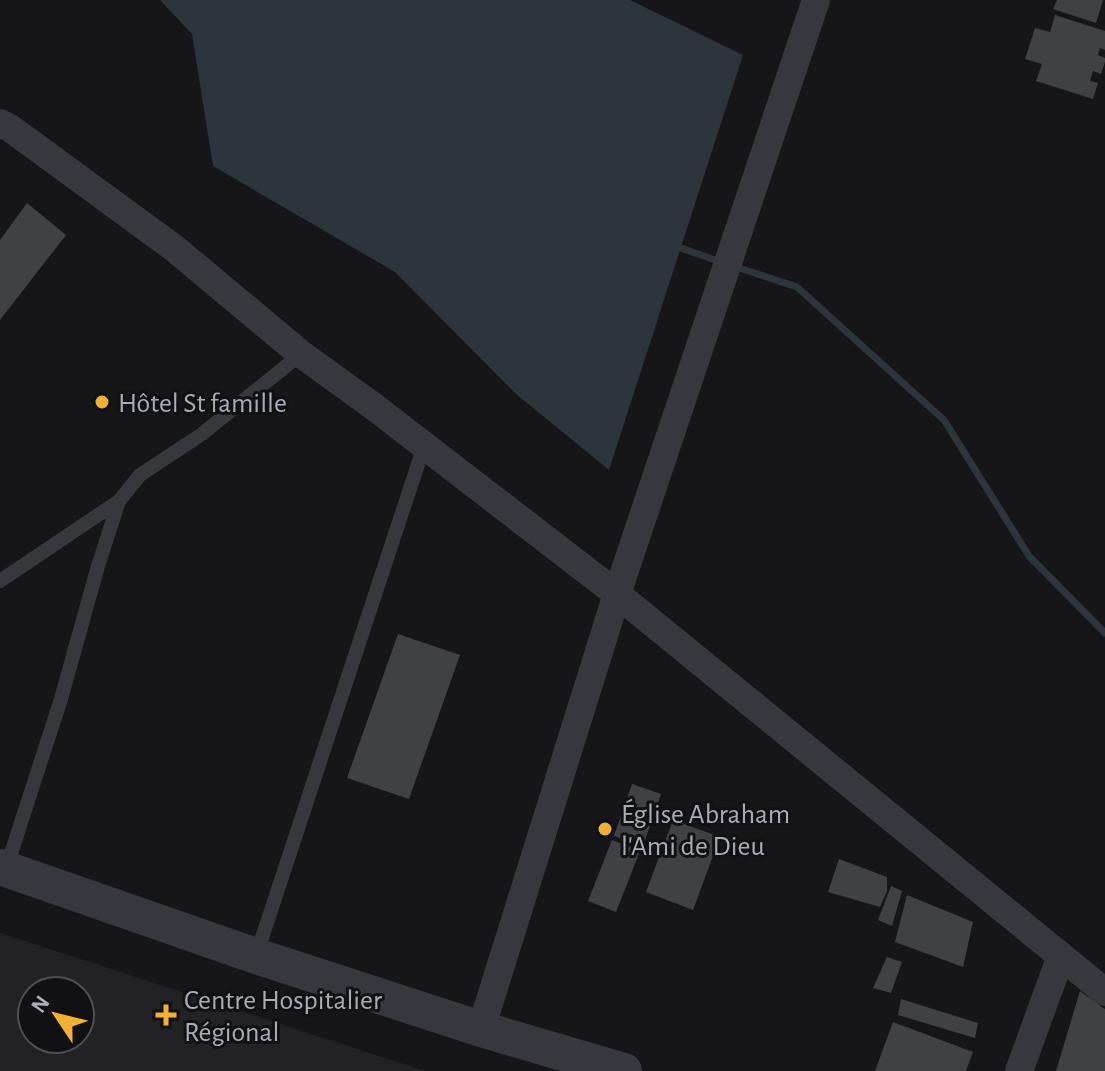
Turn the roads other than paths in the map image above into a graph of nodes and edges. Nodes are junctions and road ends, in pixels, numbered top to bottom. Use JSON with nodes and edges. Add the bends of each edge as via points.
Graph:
{"nodes":[{"id":1,"x":816,"y":0,"type":"edge"},
{"id":2,"x":0,"y":123,"type":"edge"},
{"id":3,"x":301,"y":354,"type":"junction"},
{"id":4,"x":424,"y":446,"type":"junction"},
{"id":5,"x":119,"y":501,"type":"junction"},
{"id":6,"x":0,"y":581,"type":"edge"},
{"id":7,"x":617,"y":594,"type":"junction"},
{"id":8,"x":3,"y":868,"type":"edge"},
{"id":9,"x":256,"y":956,"type":"junction"},
{"id":10,"x":1061,"y":956,"type":"junction"},
{"id":11,"x":1105,"y":992,"type":"edge"},
{"id":12,"x":481,"y":1029,"type":"junction"},
{"id":13,"x":563,"y":1063,"type":"edge"},
{"id":14,"x":624,"y":1071,"type":"edge"},
{"id":15,"x":1019,"y":1071,"type":"edge"}],
"edges":[{"from":1,"to":7,"type":"street"},
{"from":2,"to":3,"type":"street","via":[[174,248]]},
{"from":3,"to":4,"type":"street"},
{"from":3,"to":5,"type":"lane","via":[[202,434],[140,475]]},
{"from":4,"to":7,"type":"street"},
{"from":4,"to":9,"type":"lane"},
{"from":5,"to":6,"type":"lane"},
{"from":5,"to":8,"type":"lane","via":[[61,699]]},
{"from":7,"to":10,"type":"street"},
{"from":7,"to":12,"type":"street"},
{"from":8,"to":9,"type":"street"},
{"from":9,"to":12,"type":"street"},
{"from":10,"to":11,"type":"street"},
{"from":10,"to":15,"type":"street"},
{"from":12,"to":13,"type":"street"},
{"from":13,"to":14,"type":"street"}]}
